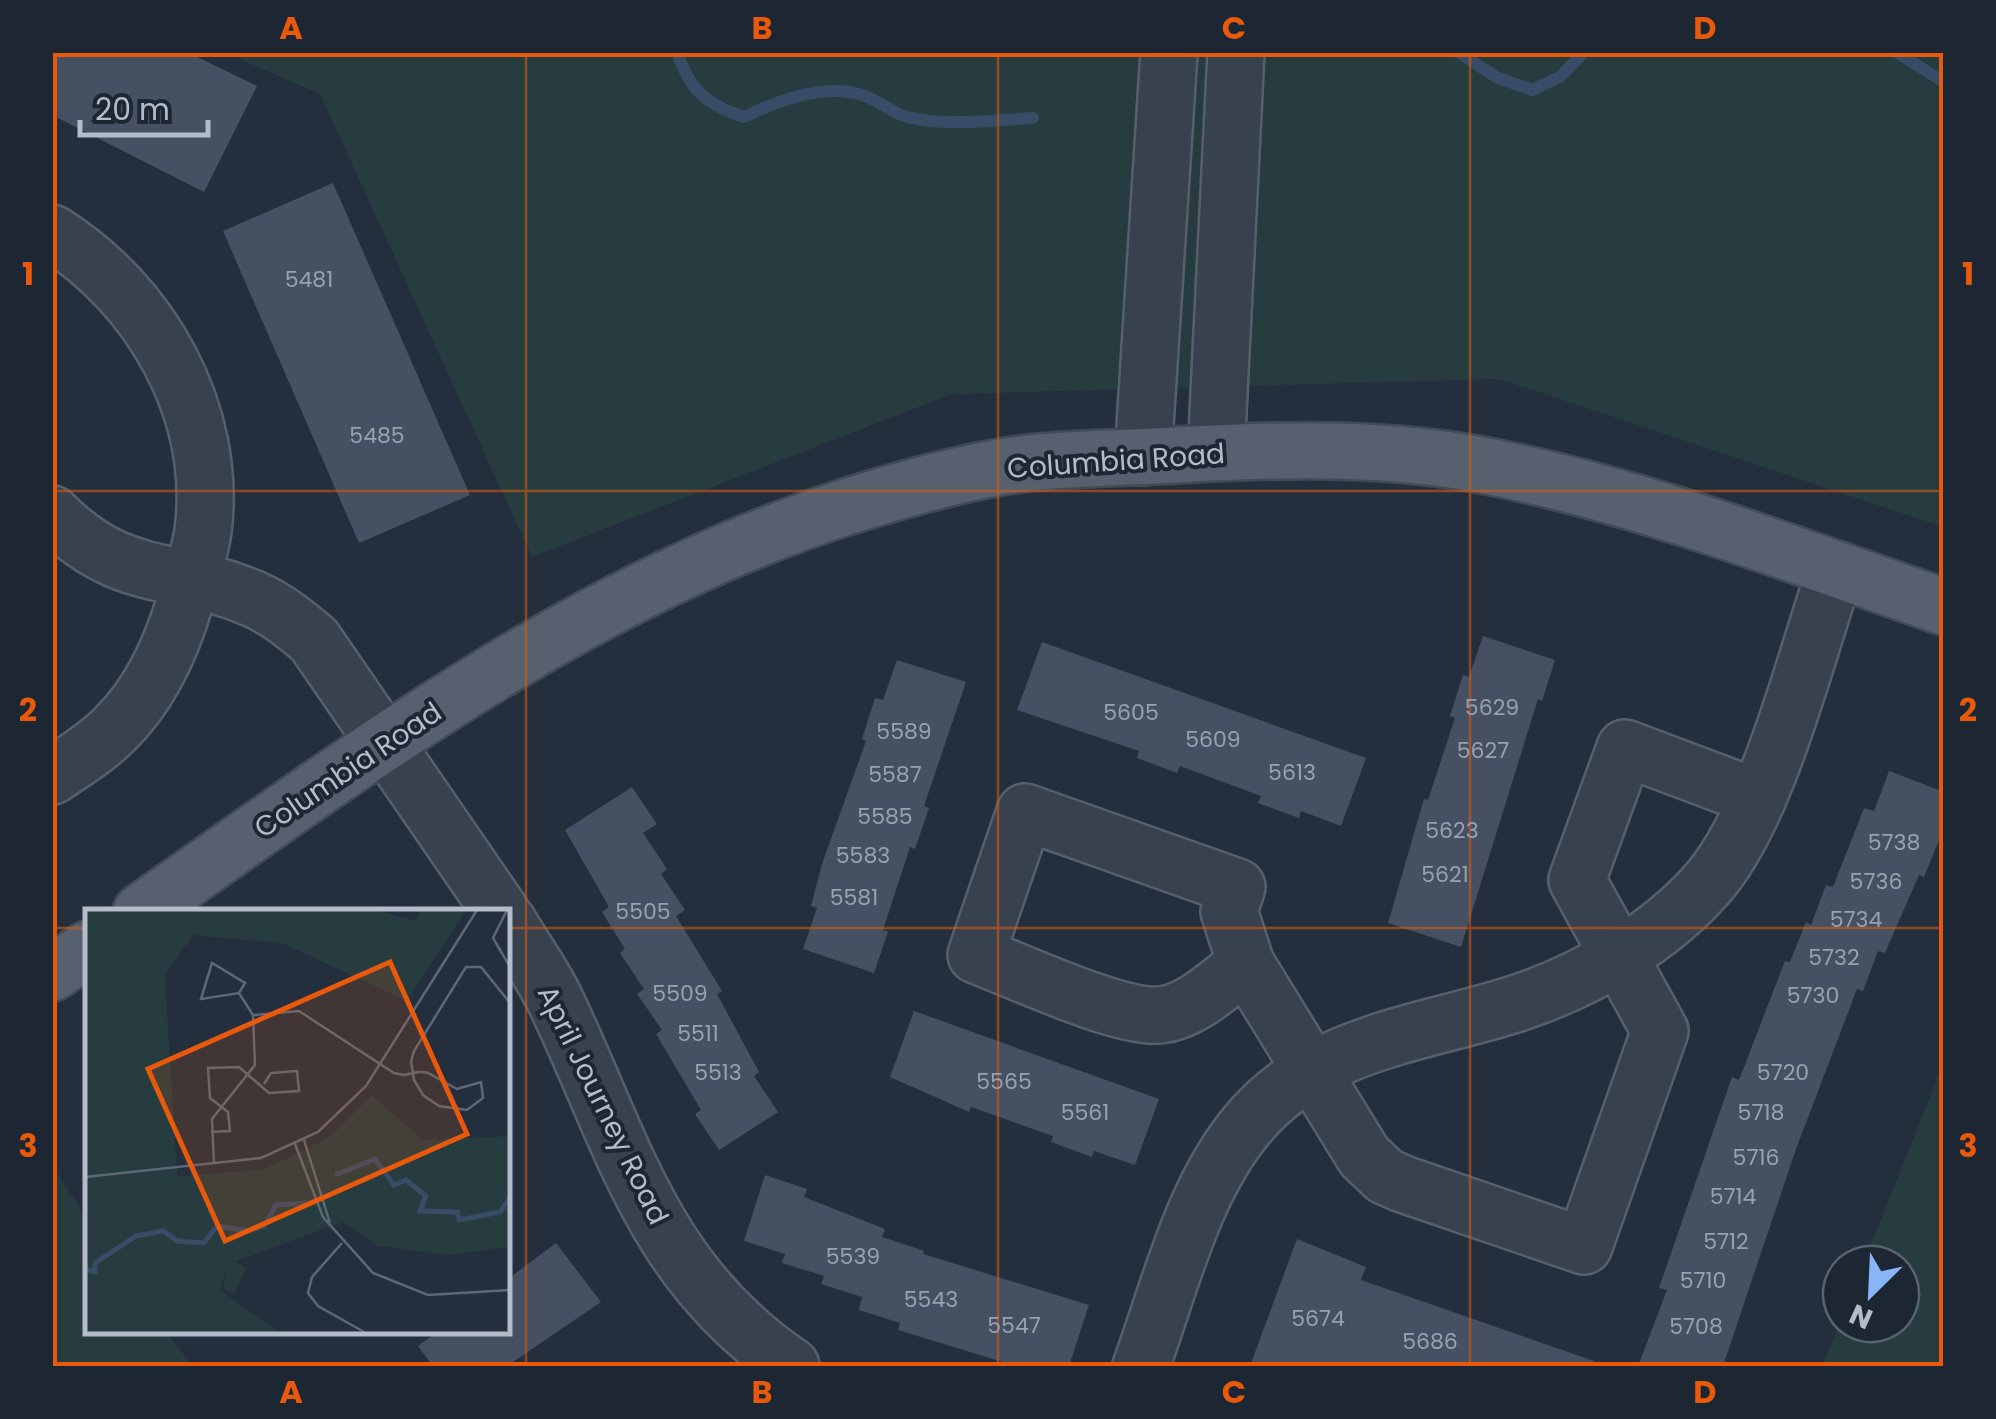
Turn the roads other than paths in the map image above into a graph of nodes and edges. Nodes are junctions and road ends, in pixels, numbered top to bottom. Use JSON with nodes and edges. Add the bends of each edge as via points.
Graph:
{"nodes":[{"id":1,"x":1169,"y":52,"type":"edge"},
{"id":2,"x":1236,"y":52,"type":"edge"},
{"id":3,"x":52,"y":233,"type":"edge"},
{"id":4,"x":1216,"y":453,"type":"junction"},
{"id":5,"x":1143,"y":457,"type":"junction"},
{"id":6,"x":52,"y":514,"type":"edge"},
{"id":7,"x":1836,"y":569,"type":"junction"},
{"id":8,"x":190,"y":582,"type":"junction"},
{"id":9,"x":1944,"y":607,"type":"edge"},
{"id":10,"x":386,"y":740,"type":"junction"},
{"id":11,"x":52,"y":776,"type":"edge"},
{"id":12,"x":1758,"y":798,"type":"junction"},
{"id":13,"x":145,"y":909,"type":"edge"},
{"id":14,"x":499,"y":909,"type":"edge"},
{"id":15,"x":510,"y":925,"type":"edge"},
{"id":16,"x":85,"y":951,"type":"edge"},
{"id":17,"x":1617,"y":958,"type":"junction"},
{"id":18,"x":1246,"y":964,"type":"junction"},
{"id":19,"x":52,"y":973,"type":"edge"},
{"id":20,"x":1314,"y":1072,"type":"junction"},
{"id":21,"x":790,"y":1366,"type":"edge"},
{"id":22,"x":1142,"y":1366,"type":"edge"}],
"edges":[{"from":1,"to":5,"type":"street"},
{"from":2,"to":4,"type":"street"},
{"from":3,"to":8,"type":"street","via":[[132,300],[188,400],[203,477],[203,531]]},
{"from":4,"to":5,"type":"main road","name":"Columbia Road"},
{"from":4,"to":7,"type":"main road","name":"Columbia Road","via":[[1300,449],[1494,467],[1624,499]]},
{"from":5,"to":10,"type":"main road","name":"Columbia Road","via":[[1018,464],[788,526],[667,576]]},
{"from":6,"to":8,"type":"street","via":[[110,560]]},
{"from":7,"to":9,"type":"main road","name":"Columbia Road"},
{"from":7,"to":12,"type":"street"},
{"from":8,"to":10,"type":"street","via":[[253,598],[283,614],[314,640]]},
{"from":8,"to":11,"type":"street","via":[[164,662],[141,698],[113,731]]},
{"from":10,"to":13,"type":"main road","name":"Columbia Road"},
{"from":10,"to":14,"type":"street"},
{"from":12,"to":17,"type":"street","via":[[1708,882]]},
{"from":12,"to":17,"type":"street","via":[[1624,748],[1578,880]]},
{"from":15,"to":21,"type":"street","name":"April Journey Road","via":[[554,998],[660,1228],[700,1284]]},
{"from":16,"to":19,"type":"main road"},
{"from":17,"to":20,"type":"street","via":[[1518,1003],[1368,1042]]},
{"from":17,"to":20,"type":"street","via":[[1660,1031],[1584,1246],[1385,1176],[1346,1133]]},
{"from":18,"to":18,"type":"street","via":[[1229,911],[1237,887],[1025,812],[976,955],[1134,1013],[1162,1015],[1191,1004]]},
{"from":18,"to":20,"type":"street"},
{"from":20,"to":22,"type":"street","via":[[1248,1124],[1218,1168]]}]}
